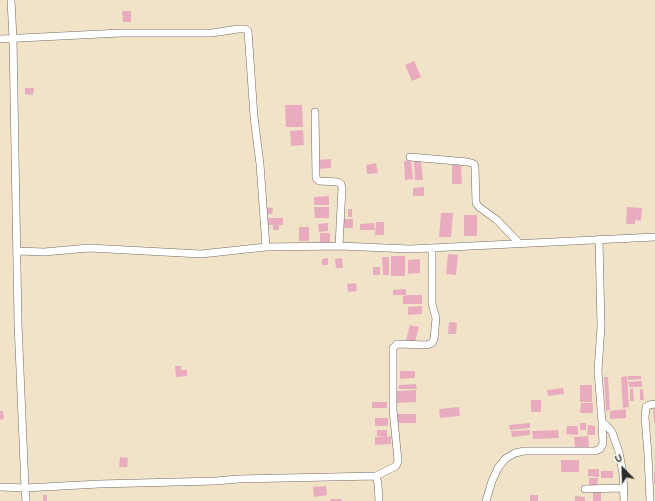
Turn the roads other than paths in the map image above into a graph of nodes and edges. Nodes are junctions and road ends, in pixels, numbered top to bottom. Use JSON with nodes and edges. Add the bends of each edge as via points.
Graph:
{"nodes":[{"id":1,"x":11,"y":0,"type":"edge"},
{"id":2,"x":13,"y":38,"type":"junction"},
{"id":3,"x":0,"y":39,"type":"edge"},
{"id":4,"x":315,"y":112,"type":"dead end"},
{"id":5,"x":410,"y":157,"type":"dead end"},
{"id":6,"x":655,"y":237,"type":"edge"},
{"id":7,"x":599,"y":239,"type":"junction"},
{"id":8,"x":519,"y":243,"type":"junction"},
{"id":9,"x":339,"y":246,"type":"junction"},
{"id":10,"x":266,"y":247,"type":"junction"},
{"id":11,"x":432,"y":249,"type":"junction"},
{"id":12,"x":18,"y":251,"type":"junction"},
{"id":13,"x":655,"y":404,"type":"edge"},
{"id":14,"x":602,"y":423,"type":"junction"},
{"id":15,"x":652,"y":468,"type":"edge"},
{"id":16,"x":376,"y":476,"type":"junction"},
{"id":17,"x":0,"y":487,"type":"edge"},
{"id":18,"x":25,"y":488,"type":"junction"},
{"id":19,"x":623,"y":488,"type":"junction"},
{"id":20,"x":585,"y":489,"type":"dead end"},
{"id":21,"x":26,"y":501,"type":"edge"},
{"id":22,"x":379,"y":501,"type":"edge"},
{"id":23,"x":486,"y":501,"type":"edge"},
{"id":24,"x":624,"y":501,"type":"edge"},
{"id":25,"x":650,"y":501,"type":"edge"}],
"edges":[{"from":1,"to":2,"type":"street"},
{"from":2,"to":3,"type":"street"},
{"from":2,"to":10,"type":"street","via":[[122,33],[212,33],[238,28],[248,30]]},
{"from":2,"to":12,"type":"street"},
{"from":4,"to":9,"type":"street","via":[[316,178],[320,181],[338,182],[342,188]]},
{"from":5,"to":8,"type":"street","via":[[474,164],[476,203]]},
{"from":6,"to":7,"type":"street"},
{"from":7,"to":8,"type":"street"},
{"from":7,"to":14,"type":"street","via":[[601,326],[598,371]]},
{"from":8,"to":11,"type":"street"},
{"from":9,"to":10,"type":"street"},
{"from":9,"to":11,"type":"street"},
{"from":10,"to":12,"type":"street","via":[[200,254],[89,248],[44,252]]},
{"from":11,"to":16,"type":"street","via":[[432,304],[436,318],[434,340],[427,345],[397,344],[392,348],[393,409],[398,461],[396,466]]},
{"from":12,"to":18,"type":"street","via":[[18,323]]},
{"from":13,"to":15,"type":"street","via":[[646,407],[644,417]]},
{"from":14,"to":19,"type":"street","via":[[610,429],[617,445]]},
{"from":14,"to":23,"type":"street","via":[[603,444],[595,451],[515,452],[498,468]]},
{"from":15,"to":25,"type":"street"},
{"from":16,"to":18,"type":"street"},
{"from":16,"to":22,"type":"street"},
{"from":17,"to":18,"type":"street"},
{"from":18,"to":21,"type":"street"},
{"from":19,"to":20,"type":"street"},
{"from":19,"to":24,"type":"street"}]}
